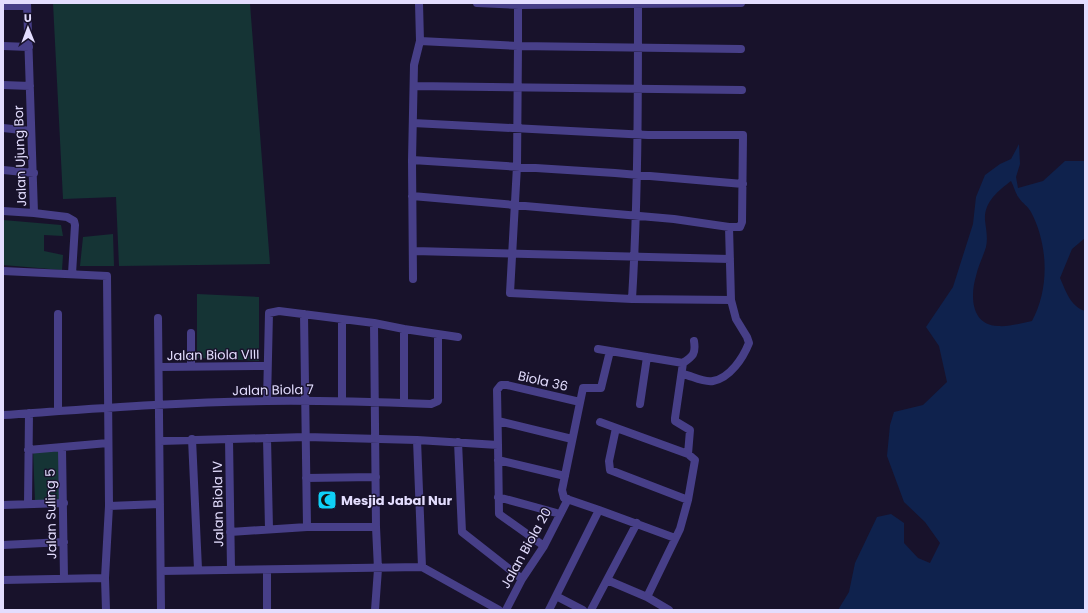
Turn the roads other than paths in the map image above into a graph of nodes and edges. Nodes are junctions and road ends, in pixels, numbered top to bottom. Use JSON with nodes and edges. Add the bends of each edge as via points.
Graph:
{"nodes":[{"id":1,"x":419,"y":3,"type":"edge"},
{"id":2,"x":477,"y":3,"type":"edge"},
{"id":3,"x":740,"y":3,"type":"edge"},
{"id":4,"x":518,"y":4,"type":"edge"},
{"id":5,"x":638,"y":4,"type":"edge"},
{"id":6,"x":27,"y":5,"type":"edge"},
{"id":7,"x":3,"y":6,"type":"edge"},
{"id":8,"x":420,"y":42,"type":"junction"},
{"id":9,"x":3,"y":46,"type":"edge"},
{"id":10,"x":518,"y":46,"type":"junction"},
{"id":11,"x":29,"y":47,"type":"junction"},
{"id":12,"x":638,"y":47,"type":"junction"},
{"id":13,"x":741,"y":49,"type":"dead end"},
{"id":14,"x":3,"y":85,"type":"edge"},
{"id":15,"x":30,"y":86,"type":"junction"},
{"id":16,"x":414,"y":86,"type":"junction"},
{"id":17,"x":518,"y":87,"type":"junction"},
{"id":18,"x":638,"y":89,"type":"junction"},
{"id":19,"x":742,"y":90,"type":"dead end"},
{"id":20,"x":413,"y":123,"type":"junction"},
{"id":21,"x":3,"y":128,"type":"edge"},
{"id":22,"x":517,"y":128,"type":"junction"},
{"id":23,"x":31,"y":131,"type":"junction"},
{"id":24,"x":638,"y":134,"type":"junction"},
{"id":25,"x":412,"y":160,"type":"junction"},
{"id":26,"x":516,"y":166,"type":"junction"},
{"id":27,"x":3,"y":170,"type":"edge"},
{"id":28,"x":34,"y":173,"type":"junction"},
{"id":29,"x":638,"y":174,"type":"junction"},
{"id":30,"x":742,"y":184,"type":"junction"},
{"id":31,"x":412,"y":196,"type":"junction"},
{"id":32,"x":515,"y":204,"type":"junction"},
{"id":33,"x":3,"y":211,"type":"edge"},
{"id":34,"x":34,"y":213,"type":"junction"},
{"id":35,"x":636,"y":215,"type":"junction"},
{"id":36,"x":729,"y":227,"type":"junction"},
{"id":37,"x":414,"y":251,"type":"junction"},
{"id":38,"x":512,"y":252,"type":"junction"},
{"id":39,"x":635,"y":258,"type":"junction"},
{"id":40,"x":730,"y":259,"type":"junction"},
{"id":41,"x":3,"y":271,"type":"edge"},
{"id":42,"x":72,"y":274,"type":"junction"},
{"id":43,"x":413,"y":279,"type":"dead end"},
{"id":44,"x":632,"y":299,"type":"junction"},
{"id":45,"x":732,"y":300,"type":"junction"},
{"id":46,"x":58,"y":314,"type":"dead end"},
{"id":47,"x":304,"y":314,"type":"junction"},
{"id":48,"x":158,"y":318,"type":"dead end"},
{"id":49,"x":342,"y":319,"type":"junction"},
{"id":50,"x":374,"y":323,"type":"junction"},
{"id":51,"x":404,"y":329,"type":"junction"},
{"id":52,"x":191,"y":332,"type":"dead end"},
{"id":53,"x":438,"y":335,"type":"junction"},
{"id":54,"x":458,"y":337,"type":"dead end"},
{"id":55,"x":694,"y":341,"type":"dead end"},
{"id":56,"x":598,"y":349,"type":"dead end"},
{"id":57,"x":610,"y":351,"type":"junction"},
{"id":58,"x":647,"y":357,"type":"junction"},
{"id":59,"x":683,"y":363,"type":"junction"},
{"id":60,"x":191,"y":366,"type":"junction"},
{"id":61,"x":267,"y":366,"type":"junction"},
{"id":62,"x":159,"y":367,"type":"junction"},
{"id":63,"x":683,"y":374,"type":"junction"},
{"id":64,"x":267,"y":401,"type":"junction"},
{"id":65,"x":305,"y":401,"type":"junction"},
{"id":66,"x":342,"y":401,"type":"junction"},
{"id":67,"x":375,"y":401,"type":"junction"},
{"id":68,"x":580,"y":402,"type":"junction"},
{"id":69,"x":404,"y":403,"type":"junction"},
{"id":70,"x":160,"y":404,"type":"junction"},
{"id":71,"x":640,"y":404,"type":"dead end"},
{"id":72,"x":107,"y":408,"type":"junction"},
{"id":73,"x":58,"y":411,"type":"junction"},
{"id":74,"x":29,"y":413,"type":"junction"},
{"id":75,"x":3,"y":415,"type":"edge"},
{"id":76,"x":498,"y":421,"type":"junction"},
{"id":77,"x":600,"y":422,"type":"dead end"},
{"id":78,"x":616,"y":428,"type":"junction"},
{"id":79,"x":306,"y":437,"type":"junction"},
{"id":80,"x":267,"y":438,"type":"junction"},
{"id":81,"x":192,"y":439,"type":"junction"},
{"id":82,"x":229,"y":439,"type":"junction"},
{"id":83,"x":572,"y":439,"type":"junction"},
{"id":84,"x":375,"y":440,"type":"junction"},
{"id":85,"x":417,"y":440,"type":"junction"},
{"id":86,"x":160,"y":441,"type":"junction"},
{"id":87,"x":458,"y":442,"type":"junction"},
{"id":88,"x":108,"y":443,"type":"junction"},
{"id":89,"x":498,"y":445,"type":"junction"},
{"id":90,"x":62,"y":448,"type":"junction"},
{"id":91,"x":28,"y":450,"type":"junction"},
{"id":92,"x":688,"y":454,"type":"junction"},
{"id":93,"x":498,"y":460,"type":"junction"},
{"id":94,"x":565,"y":476,"type":"junction"},
{"id":95,"x":376,"y":477,"type":"junction"},
{"id":96,"x":306,"y":478,"type":"junction"},
{"id":97,"x":498,"y":497,"type":"junction"},
{"id":98,"x":568,"y":499,"type":"junction"},
{"id":99,"x":688,"y":500,"type":"junction"},
{"id":100,"x":64,"y":503,"type":"junction"},
{"id":101,"x":28,"y":504,"type":"junction"},
{"id":102,"x":160,"y":504,"type":"junction"},
{"id":103,"x":3,"y":506,"type":"edge"},
{"id":104,"x":109,"y":506,"type":"junction"},
{"id":105,"x":599,"y":510,"type":"junction"},
{"id":106,"x":560,"y":514,"type":"junction"},
{"id":107,"x":637,"y":523,"type":"junction"},
{"id":108,"x":376,"y":526,"type":"junction"},
{"id":109,"x":307,"y":527,"type":"junction"},
{"id":110,"x":269,"y":529,"type":"junction"},
{"id":111,"x":230,"y":532,"type":"junction"},
{"id":112,"x":675,"y":538,"type":"junction"},
{"id":113,"x":64,"y":542,"type":"junction"},
{"id":114,"x":3,"y":545,"type":"edge"},
{"id":115,"x":544,"y":546,"type":"junction"},
{"id":116,"x":422,"y":567,"type":"junction"},
{"id":117,"x":198,"y":569,"type":"junction"},
{"id":118,"x":231,"y":569,"type":"junction"},
{"id":119,"x":378,"y":569,"type":"junction"},
{"id":120,"x":267,"y":570,"type":"junction"},
{"id":121,"x":161,"y":571,"type":"junction"},
{"id":122,"x":106,"y":578,"type":"junction"},
{"id":123,"x":522,"y":578,"type":"junction"},
{"id":124,"x":64,"y":579,"type":"junction"},
{"id":125,"x":3,"y":580,"type":"edge"},
{"id":126,"x":607,"y":580,"type":"junction"},
{"id":127,"x":556,"y":596,"type":"junction"},
{"id":128,"x":647,"y":597,"type":"junction"},
{"id":129,"x":106,"y":610,"type":"edge"},
{"id":130,"x":161,"y":610,"type":"edge"},
{"id":131,"x":267,"y":610,"type":"edge"},
{"id":132,"x":375,"y":610,"type":"edge"},
{"id":133,"x":499,"y":610,"type":"edge"},
{"id":134,"x":506,"y":610,"type":"edge"},
{"id":135,"x":549,"y":610,"type":"edge"},
{"id":136,"x":583,"y":610,"type":"edge"},
{"id":137,"x":592,"y":610,"type":"edge"},
{"id":138,"x":669,"y":610,"type":"edge"}],
"edges":[{"from":1,"to":8,"type":"street"},
{"from":2,"to":4,"type":"street"},
{"from":3,"to":5,"type":"street"},
{"from":4,"to":5,"type":"street"},
{"from":4,"to":10,"type":"street"},
{"from":5,"to":12,"type":"street"},
{"from":6,"to":7,"type":"street"},
{"from":6,"to":11,"type":"street","name":"Jalan Ujung Bor"},
{"from":8,"to":10,"type":"street"},
{"from":8,"to":16,"type":"street","via":[[414,65]]},
{"from":9,"to":11,"type":"street"},
{"from":10,"to":12,"type":"street"},
{"from":10,"to":17,"type":"street"},
{"from":11,"to":15,"type":"street","name":"Jalan Ujung Bor"},
{"from":12,"to":13,"type":"street"},
{"from":12,"to":18,"type":"street"},
{"from":14,"to":15,"type":"street"},
{"from":15,"to":23,"type":"street","name":"Jalan Ujung Bor"},
{"from":16,"to":17,"type":"street"},
{"from":16,"to":20,"type":"street"},
{"from":17,"to":18,"type":"street"},
{"from":17,"to":22,"type":"street"},
{"from":18,"to":19,"type":"street"},
{"from":18,"to":24,"type":"street"},
{"from":20,"to":22,"type":"street"},
{"from":20,"to":25,"type":"street"},
{"from":21,"to":23,"type":"street"},
{"from":22,"to":24,"type":"street"},
{"from":22,"to":26,"type":"street"},
{"from":23,"to":28,"type":"street","name":"Jalan Ujung Bor"},
{"from":24,"to":29,"type":"street"},
{"from":24,"to":30,"type":"street","via":[[743,135]]},
{"from":25,"to":26,"type":"street"},
{"from":25,"to":31,"type":"street"},
{"from":26,"to":29,"type":"street"},
{"from":26,"to":32,"type":"street"},
{"from":27,"to":28,"type":"street"},
{"from":28,"to":34,"type":"street","name":"Jalan Ujung Bor"},
{"from":29,"to":30,"type":"street"},
{"from":29,"to":35,"type":"street"},
{"from":30,"to":36,"type":"street","via":[[742,225],[737,228]]},
{"from":31,"to":32,"type":"street"},
{"from":31,"to":37,"type":"street"},
{"from":32,"to":35,"type":"street"},
{"from":32,"to":38,"type":"street"},
{"from":33,"to":34,"type":"street"},
{"from":34,"to":42,"type":"street","name":"Jalan Ujung Bor","via":[[67,217],[74,221]]},
{"from":35,"to":36,"type":"street"},
{"from":35,"to":39,"type":"street"},
{"from":36,"to":40,"type":"street"},
{"from":37,"to":38,"type":"street"},
{"from":37,"to":43,"type":"street"},
{"from":38,"to":39,"type":"street"},
{"from":38,"to":44,"type":"street","via":[[510,293]]},
{"from":39,"to":40,"type":"street"},
{"from":39,"to":44,"type":"street"},
{"from":40,"to":45,"type":"street"},
{"from":41,"to":42,"type":"street"},
{"from":42,"to":72,"type":"street","via":[[107,276]]},
{"from":44,"to":45,"type":"street"},
{"from":45,"to":63,"type":"street","via":[[736,319],[749,343],[737,364],[724,377],[713,381]]},
{"from":46,"to":73,"type":"street"},
{"from":47,"to":49,"type":"street"},
{"from":47,"to":61,"type":"street","via":[[279,311],[269,313]]},
{"from":47,"to":65,"type":"street"},
{"from":48,"to":62,"type":"street"},
{"from":49,"to":50,"type":"street"},
{"from":49,"to":66,"type":"street"},
{"from":50,"to":51,"type":"street"},
{"from":50,"to":67,"type":"street"},
{"from":51,"to":53,"type":"street"},
{"from":51,"to":69,"type":"street"},
{"from":52,"to":60,"type":"street"},
{"from":53,"to":54,"type":"street"},
{"from":53,"to":69,"type":"street","name":"Jalan Biola 7","via":[[438,401],[431,404]]},
{"from":55,"to":59,"type":"street","via":[[696,351]]},
{"from":56,"to":57,"type":"street"},
{"from":57,"to":58,"type":"street"},
{"from":57,"to":68,"type":"street","via":[[601,388],[583,388]]},
{"from":58,"to":59,"type":"street"},
{"from":58,"to":71,"type":"street"},
{"from":59,"to":63,"type":"street"},
{"from":60,"to":61,"type":"street","name":"Jalan Biola VIII"},
{"from":60,"to":62,"type":"street","name":"Jalan Biola VIII"},
{"from":61,"to":64,"type":"street"},
{"from":62,"to":70,"type":"street"},
{"from":63,"to":92,"type":"street","via":[[675,421],[690,430]]},
{"from":64,"to":65,"type":"street","name":"Jalan Biola 7"},
{"from":64,"to":70,"type":"street","name":"Jalan Biola 7"},
{"from":65,"to":66,"type":"street","name":"Jalan Biola 7"},
{"from":65,"to":79,"type":"street"},
{"from":66,"to":67,"type":"street","name":"Jalan Biola 7"},
{"from":67,"to":69,"type":"street","name":"Jalan Biola 7"},
{"from":67,"to":84,"type":"street"},
{"from":68,"to":76,"type":"street","name":"Biola 36","via":[[507,385],[501,386],[497,390]]},
{"from":68,"to":83,"type":"street"},
{"from":70,"to":72,"type":"street","name":"Jalan Biola 7"},
{"from":70,"to":86,"type":"street"},
{"from":72,"to":73,"type":"street","name":"Jalan Biola 7"},
{"from":72,"to":88,"type":"street"},
{"from":73,"to":74,"type":"street","name":"Jalan Biola 7"},
{"from":74,"to":75,"type":"street","name":"Jalan Biola 7"},
{"from":74,"to":91,"type":"street"},
{"from":76,"to":83,"type":"street"},
{"from":76,"to":89,"type":"street"},
{"from":77,"to":78,"type":"street"},
{"from":78,"to":92,"type":"street"},
{"from":78,"to":99,"type":"street","via":[[609,461],[610,470]]},
{"from":79,"to":80,"type":"street"},
{"from":79,"to":84,"type":"street"},
{"from":79,"to":96,"type":"street"},
{"from":80,"to":82,"type":"street"},
{"from":80,"to":110,"type":"street"},
{"from":81,"to":82,"type":"street"},
{"from":81,"to":86,"type":"street"},
{"from":81,"to":117,"type":"street"},
{"from":82,"to":111,"type":"street","name":"Jalan Biola IV"},
{"from":83,"to":94,"type":"street"},
{"from":84,"to":85,"type":"street"},
{"from":84,"to":95,"type":"street"},
{"from":85,"to":87,"type":"street"},
{"from":85,"to":116,"type":"street"},
{"from":86,"to":102,"type":"street"},
{"from":87,"to":89,"type":"street"},
{"from":87,"to":123,"type":"street","via":[[462,532]]},
{"from":88,"to":90,"type":"street"},
{"from":88,"to":104,"type":"street"},
{"from":89,"to":93,"type":"street"},
{"from":90,"to":91,"type":"street"},
{"from":90,"to":100,"type":"street","name":"Jalan Suling 5"},
{"from":91,"to":101,"type":"street"},
{"from":92,"to":99,"type":"street","via":[[694,458],[696,464]]},
{"from":93,"to":94,"type":"street"},
{"from":93,"to":97,"type":"street"},
{"from":94,"to":98,"type":"street","via":[[562,494]]},
{"from":95,"to":96,"type":"street"},
{"from":95,"to":108,"type":"street"},
{"from":96,"to":109,"type":"street"},
{"from":97,"to":106,"type":"street"},
{"from":97,"to":115,"type":"street","via":[[500,516]]},
{"from":98,"to":105,"type":"street"},
{"from":98,"to":106,"type":"street","name":"Jalan Biola 20"},
{"from":99,"to":112,"type":"street"},
{"from":100,"to":101,"type":"street"},
{"from":100,"to":113,"type":"street","name":"Jalan Suling 5"},
{"from":101,"to":103,"type":"street"},
{"from":102,"to":104,"type":"street"},
{"from":102,"to":121,"type":"street"},
{"from":104,"to":122,"type":"street"},
{"from":105,"to":107,"type":"street"},
{"from":105,"to":127,"type":"street"},
{"from":106,"to":115,"type":"street","name":"Jalan Biola 20"},
{"from":107,"to":112,"type":"street"},
{"from":107,"to":126,"type":"street"},
{"from":108,"to":109,"type":"street"},
{"from":108,"to":119,"type":"street"},
{"from":109,"to":110,"type":"street"},
{"from":110,"to":111,"type":"street"},
{"from":111,"to":118,"type":"street","name":"Jalan Biola IV"},
{"from":112,"to":128,"type":"street"},
{"from":113,"to":114,"type":"street"},
{"from":113,"to":124,"type":"street","name":"Jalan Suling 5"},
{"from":115,"to":123,"type":"street","name":"Jalan Biola 20"},
{"from":116,"to":119,"type":"street"},
{"from":116,"to":133,"type":"street"},
{"from":117,"to":118,"type":"street"},
{"from":117,"to":121,"type":"street"},
{"from":118,"to":120,"type":"street"},
{"from":119,"to":120,"type":"street"},
{"from":119,"to":132,"type":"street"},
{"from":120,"to":131,"type":"street"},
{"from":121,"to":130,"type":"street"},
{"from":122,"to":124,"type":"street"},
{"from":122,"to":129,"type":"street"},
{"from":123,"to":134,"type":"street","name":"Jalan Biola 20"},
{"from":124,"to":125,"type":"street"},
{"from":126,"to":128,"type":"street"},
{"from":126,"to":137,"type":"street"},
{"from":127,"to":135,"type":"street"},
{"from":127,"to":136,"type":"street"},
{"from":128,"to":138,"type":"street"}]}
